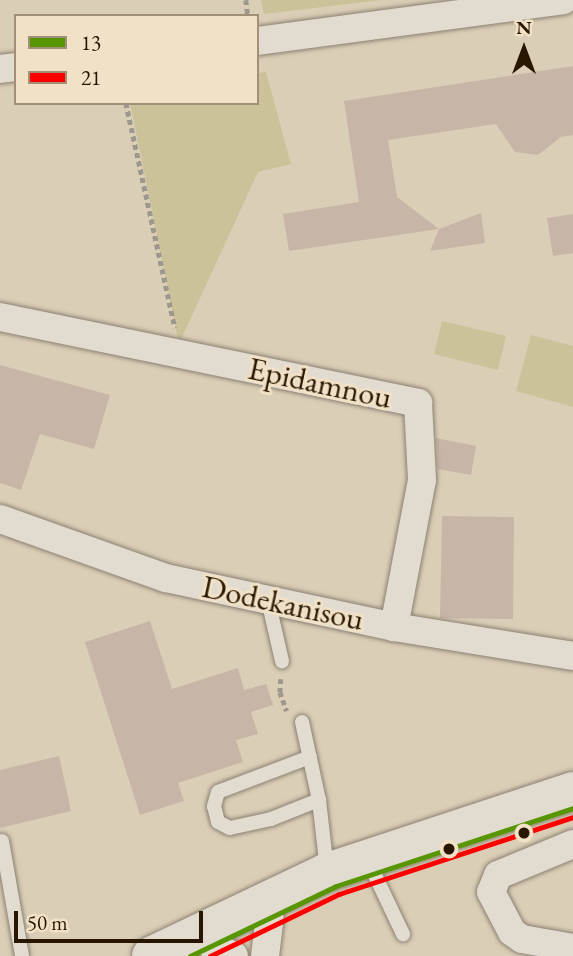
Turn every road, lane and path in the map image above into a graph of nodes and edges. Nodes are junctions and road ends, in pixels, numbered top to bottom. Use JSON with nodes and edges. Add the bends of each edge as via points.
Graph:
{"nodes":[{"id":1,"x":563,"y":0,"type":"edge"},
{"id":2,"x":440,"y":9,"type":"edge"},
{"id":3,"x":259,"y":41,"type":"edge"},
{"id":4,"x":126,"y":105,"type":"edge"},
{"id":5,"x":0,"y":317,"type":"edge"},
{"id":6,"x":181,"y":354,"type":"junction"},
{"id":7,"x":0,"y":519,"type":"edge"},
{"id":8,"x":268,"y":600,"type":"junction"},
{"id":9,"x":394,"y":627,"type":"junction"},
{"id":10,"x":573,"y":656,"type":"edge"},
{"id":11,"x":282,"y":661,"type":"joint"},
{"id":12,"x":302,"y":722,"type":"joint"},
{"id":13,"x":310,"y":757,"type":"junction"},
{"id":14,"x":573,"y":791,"type":"edge"},
{"id":15,"x":319,"y":800,"type":"junction"},
{"id":16,"x":573,"y":808,"type":"edge"},
{"id":17,"x":2,"y":841,"type":"edge"},
{"id":18,"x":573,"y":844,"type":"edge"},
{"id":19,"x":327,"y":872,"type":"junction"},
{"id":20,"x":374,"y":873,"type":"junction"},
{"id":21,"x":270,"y":918,"type":"junction"},
{"id":22,"x":403,"y":934,"type":"dead end"},
{"id":23,"x":573,"y":948,"type":"edge"},
{"id":24,"x":212,"y":953,"type":"edge"},
{"id":25,"x":22,"y":956,"type":"edge"},
{"id":26,"x":150,"y":956,"type":"edge"},
{"id":27,"x":265,"y":956,"type":"edge"}],
"edges":[{"from":1,"to":2,"type":"street"},
{"from":2,"to":3,"type":"street"},
{"from":4,"to":6,"type":"path"},
{"from":5,"to":6,"type":"street","name":"Epidamnou"},
{"from":6,"to":9,"type":"street","name":"Epidamnou","via":[[418,403],[422,480]]},
{"from":7,"to":8,"type":"street","name":"Dodekanisou","via":[[166,578]]},
{"from":8,"to":9,"type":"street","name":"Dodekanisou"},
{"from":8,"to":11,"type":"lane"},
{"from":9,"to":10,"type":"street","name":"Dodekanisou"},
{"from":11,"to":12,"type":"path","via":[[279,692],[285,709]]},
{"from":12,"to":13,"type":"lane"},
{"from":13,"to":15,"type":"lane"},
{"from":13,"to":15,"type":"lane","via":[[218,792],[214,806],[218,821],[230,828],[271,819]]},
{"from":14,"to":19,"type":"main road"},
{"from":15,"to":19,"type":"lane"},
{"from":16,"to":20,"type":"main road"},
{"from":17,"to":25,"type":"lane"},
{"from":18,"to":23,"type":"street","via":[[498,874],[491,892],[512,932],[522,939]]},
{"from":19,"to":26,"type":"main road"},
{"from":20,"to":21,"type":"main road"},
{"from":20,"to":22,"type":"lane"},
{"from":21,"to":24,"type":"main road"},
{"from":21,"to":27,"type":"street"}]}
